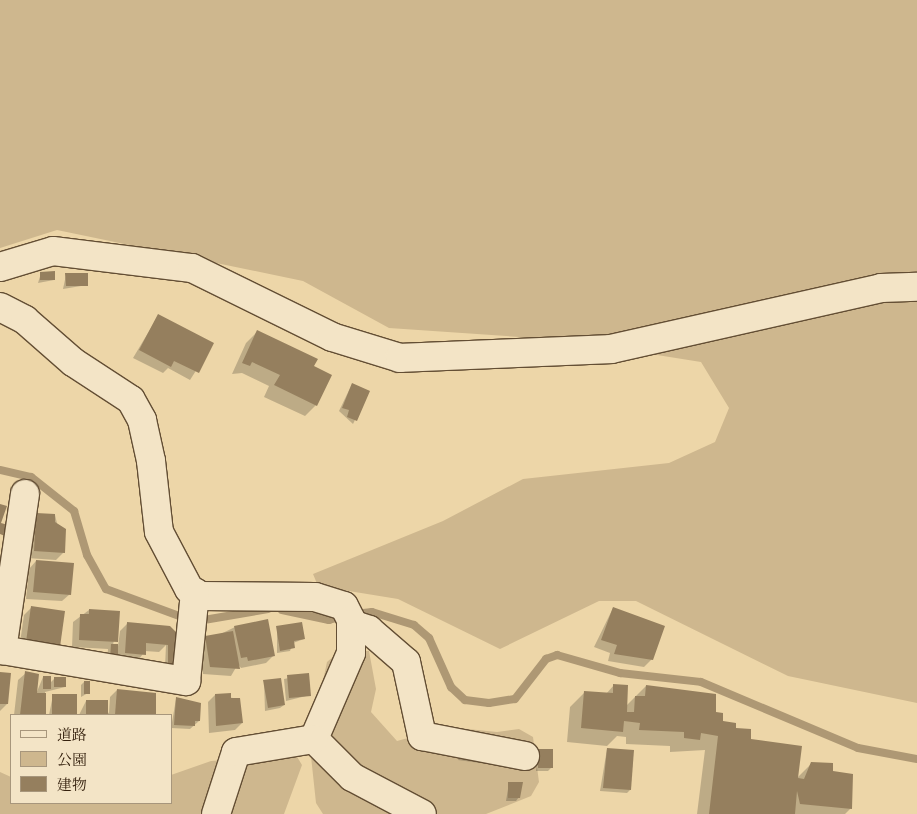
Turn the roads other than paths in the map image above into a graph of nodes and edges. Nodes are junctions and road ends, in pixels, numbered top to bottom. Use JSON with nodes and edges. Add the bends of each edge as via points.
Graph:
{"nodes":[{"id":1,"x":0,"y":267,"type":"edge"},
{"id":2,"x":917,"y":287,"type":"edge"},
{"id":3,"x":0,"y":307,"type":"edge"},
{"id":4,"x":25,"y":494,"type":"dead end"},
{"id":5,"x":192,"y":610,"type":"junction"},
{"id":6,"x":349,"y":617,"type":"junction"},
{"id":7,"x":314,"y":739,"type":"junction"},
{"id":8,"x":524,"y":756,"type":"dead end"},
{"id":9,"x":216,"y":814,"type":"edge"},
{"id":10,"x":422,"y":814,"type":"edge"}],
"edges":[{"from":1,"to":2,"type":"street","via":[[53,251],[192,268],[332,337],[400,358],[611,349],[882,288]]},
{"from":3,"to":5,"type":"street","via":[[25,320],[73,362],[131,400],[142,420],[151,460],[160,532]]},
{"from":4,"to":5,"type":"street","via":[[2,650],[186,681]]},
{"from":5,"to":6,"type":"street","via":[[201,596],[315,597]]},
{"from":6,"to":7,"type":"street","via":[[351,653],[341,685]]},
{"from":6,"to":8,"type":"street","via":[[406,662],[422,736]]},
{"from":7,"to":9,"type":"street","via":[[236,752]]},
{"from":7,"to":10,"type":"street","via":[[352,777]]}]}
